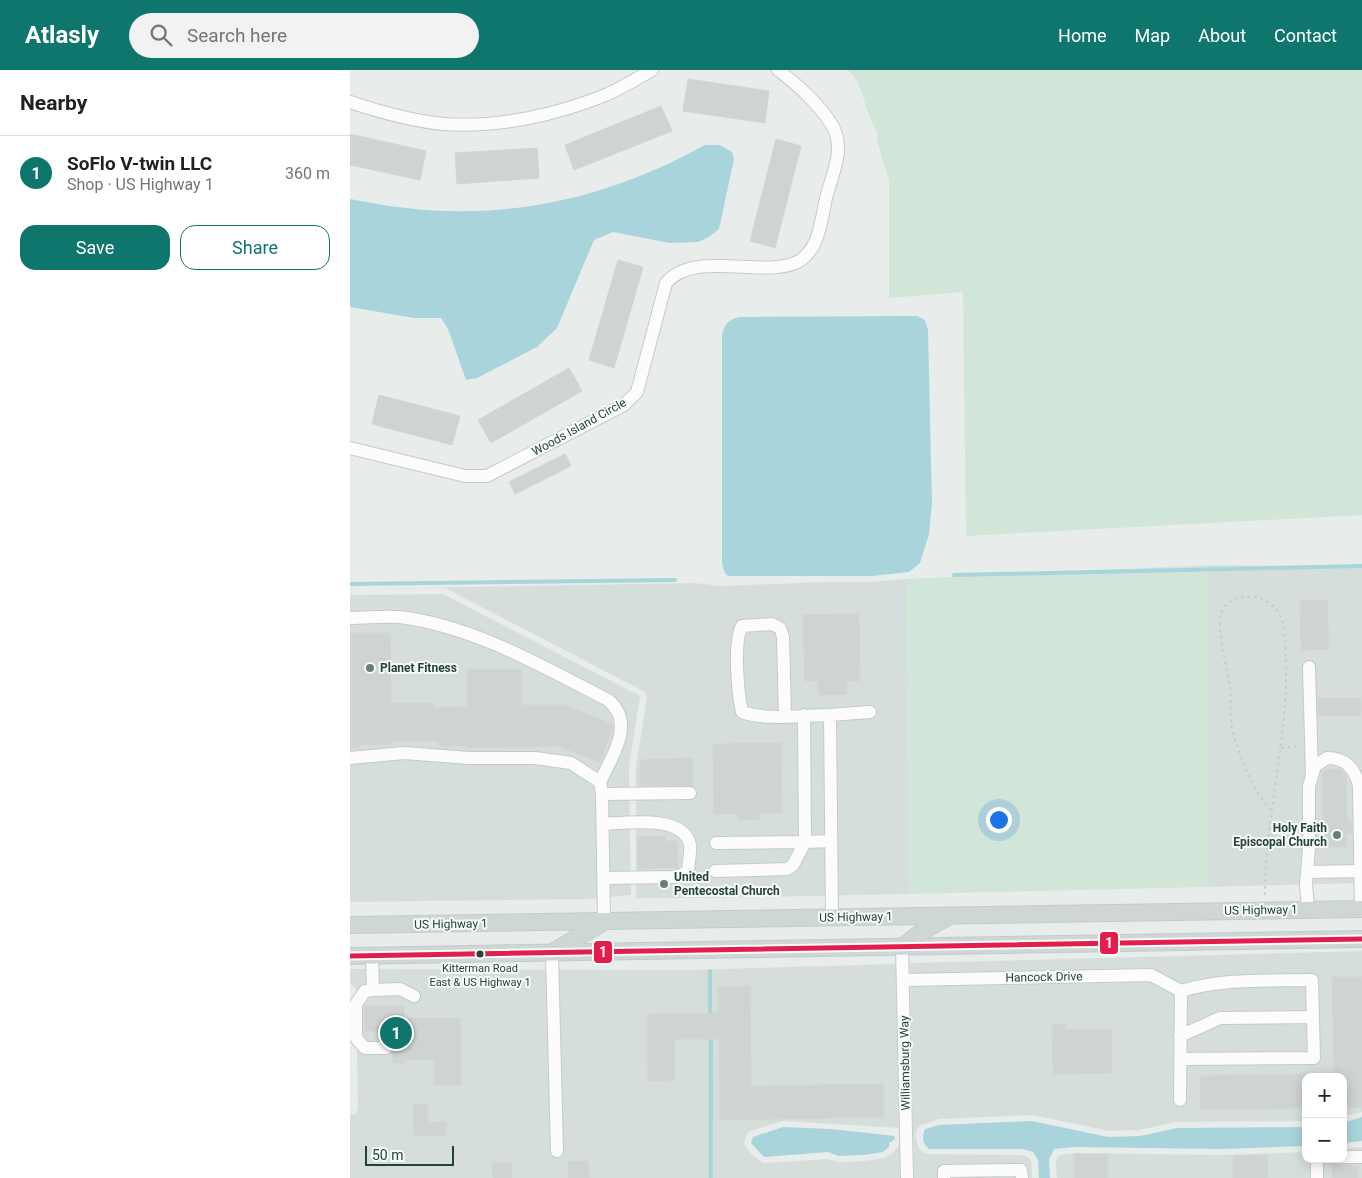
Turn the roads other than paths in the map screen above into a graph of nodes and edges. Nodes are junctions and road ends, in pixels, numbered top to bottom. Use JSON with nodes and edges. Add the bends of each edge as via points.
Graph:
{"nodes":[{"id":1,"x":652,"y":70,"type":"edge"},
{"id":2,"x":778,"y":70,"type":"edge"},
{"id":3,"x":350,"y":102,"type":"edge"},
{"id":4,"x":350,"y":448,"type":"edge"},
{"id":5,"x":350,"y":618,"type":"edge"},
{"id":6,"x":1309,"y":667,"type":"dead end"},
{"id":7,"x":870,"y":712,"type":"dead end"},
{"id":8,"x":785,"y":715,"type":"junction"},
{"id":9,"x":804,"y":715,"type":"junction"},
{"id":10,"x":830,"y":715,"type":"junction"},
{"id":11,"x":350,"y":758,"type":"edge"},
{"id":12,"x":1312,"y":775,"type":"junction"},
{"id":13,"x":601,"y":788,"type":"junction"},
{"id":14,"x":690,"y":793,"type":"dead end"},
{"id":15,"x":603,"y":824,"type":"junction"},
{"id":16,"x":805,"y":842,"type":"junction"},
{"id":17,"x":830,"y":842,"type":"junction"},
{"id":18,"x":716,"y":843,"type":"dead end"},
{"id":19,"x":715,"y":871,"type":"dead end"},
{"id":20,"x":1361,"y":871,"type":"junction"},
{"id":21,"x":1306,"y":872,"type":"junction"},
{"id":22,"x":604,"y":878,"type":"junction"},
{"id":23,"x":1361,"y":909,"type":"edge"},
{"id":24,"x":1308,"y":910,"type":"junction"},
{"id":25,"x":952,"y":915,"type":"junction"},
{"id":26,"x":832,"y":918,"type":"junction"},
{"id":27,"x":604,"y":921,"type":"junction"},
{"id":28,"x":350,"y":926,"type":"edge"},
{"id":29,"x":1362,"y":938,"type":"edge"},
{"id":30,"x":902,"y":947,"type":"junction"},
{"id":31,"x":552,"y":953,"type":"junction"},
{"id":32,"x":350,"y":956,"type":"edge"},
{"id":33,"x":372,"y":956,"type":"junction"},
{"id":34,"x":903,"y":980,"type":"junction"},
{"id":35,"x":373,"y":990,"type":"junction"},
{"id":36,"x":1181,"y":991,"type":"junction"},
{"id":37,"x":414,"y":996,"type":"dead end"},
{"id":38,"x":1313,"y":1017,"type":"junction"},
{"id":39,"x":1180,"y":1036,"type":"junction"},
{"id":40,"x":386,"y":1048,"type":"dead end"},
{"id":41,"x":1180,"y":1059,"type":"junction"},
{"id":42,"x":1180,"y":1100,"type":"dead end"},
{"id":43,"x":557,"y":1151,"type":"dead end"},
{"id":44,"x":1347,"y":1157,"type":"edge"},
{"id":45,"x":1362,"y":1157,"type":"edge"},
{"id":46,"x":1317,"y":1163,"type":"edge"},
{"id":47,"x":908,"y":1178,"type":"edge"},
{"id":48,"x":944,"y":1178,"type":"edge"},
{"id":49,"x":1022,"y":1178,"type":"edge"},
{"id":50,"x":1317,"y":1178,"type":"edge"}],
"edges":[{"from":1,"to":3,"type":"street","via":[[609,93],[551,114],[497,123],[444,124],[398,117]]},
{"from":2,"to":4,"type":"street","name":"Woods Island Circle","via":[[790,78],[830,121],[837,136],[838,153],[815,243],[805,256],[796,263],[781,266],[717,266],[688,268],[674,273],[666,282],[637,392],[624,405],[487,476],[465,476]]},
{"from":5,"to":13,"type":"street","via":[[405,617],[455,630],[511,651],[608,700],[616,707],[622,726]]},
{"from":6,"to":12,"type":"street"},
{"from":7,"to":10,"type":"street"},
{"from":8,"to":8,"type":"street","via":[[742,712],[738,644],[738,632],[742,626],[772,624],[780,628]]},
{"from":8,"to":9,"type":"street"},
{"from":9,"to":10,"type":"street"},
{"from":9,"to":16,"type":"street"},
{"from":10,"to":17,"type":"street"},
{"from":11,"to":13,"type":"street","via":[[404,753],[461,758],[535,758],[571,763]]},
{"from":12,"to":20,"type":"street","via":[[1315,766],[1328,758],[1344,761],[1356,775],[1361,809]]},
{"from":12,"to":21,"type":"street"},
{"from":13,"to":14,"type":"street"},
{"from":13,"to":15,"type":"street"},
{"from":15,"to":22,"type":"street"},
{"from":15,"to":22,"type":"street","via":[[671,823],[683,830],[690,845],[688,872],[675,877]]},
{"from":16,"to":17,"type":"street"},
{"from":16,"to":18,"type":"street"},
{"from":16,"to":19,"type":"street","via":[[793,865],[786,869]]},
{"from":17,"to":26,"type":"street"},
{"from":20,"to":21,"type":"street"},
{"from":20,"to":23,"type":"street"},
{"from":21,"to":24,"type":"street"},
{"from":22,"to":27,"type":"street"},
{"from":23,"to":24,"type":"main road","name":"US Highway 1"},
{"from":24,"to":25,"type":"main road","name":"US Highway 1"},
{"from":25,"to":26,"type":"main road","name":"US Highway 1"},
{"from":25,"to":30,"type":"main road"},
{"from":26,"to":27,"type":"main road","name":"US Highway 1"},
{"from":27,"to":28,"type":"main road","name":"US Highway 1"},
{"from":27,"to":31,"type":"main road"},
{"from":29,"to":30,"type":"main road"},
{"from":30,"to":31,"type":"main road"},
{"from":30,"to":34,"type":"street","name":"Williamsburg Way"},
{"from":31,"to":33,"type":"main road"},
{"from":31,"to":43,"type":"street"},
{"from":32,"to":33,"type":"main road"},
{"from":33,"to":35,"type":"street"},
{"from":34,"to":36,"type":"street","name":"Hancock Drive","via":[[1151,975]]},
{"from":34,"to":47,"type":"street","name":"Williamsburg Way"},
{"from":35,"to":37,"type":"street","via":[[400,990]]},
{"from":35,"to":40,"type":"street","via":[[365,991],[356,1004],[356,1038],[365,1048]]},
{"from":36,"to":38,"type":"street","via":[[1206,983],[1312,980]]},
{"from":36,"to":39,"type":"street"},
{"from":38,"to":39,"type":"street","via":[[1220,1018]]},
{"from":38,"to":41,"type":"street","via":[[1314,1058]]},
{"from":39,"to":41,"type":"street"},
{"from":41,"to":42,"type":"street"},
{"from":44,"to":45,"type":"street"},
{"from":46,"to":50,"type":"street"},
{"from":48,"to":49,"type":"street","via":[[944,1171],[1022,1170]]}]}
